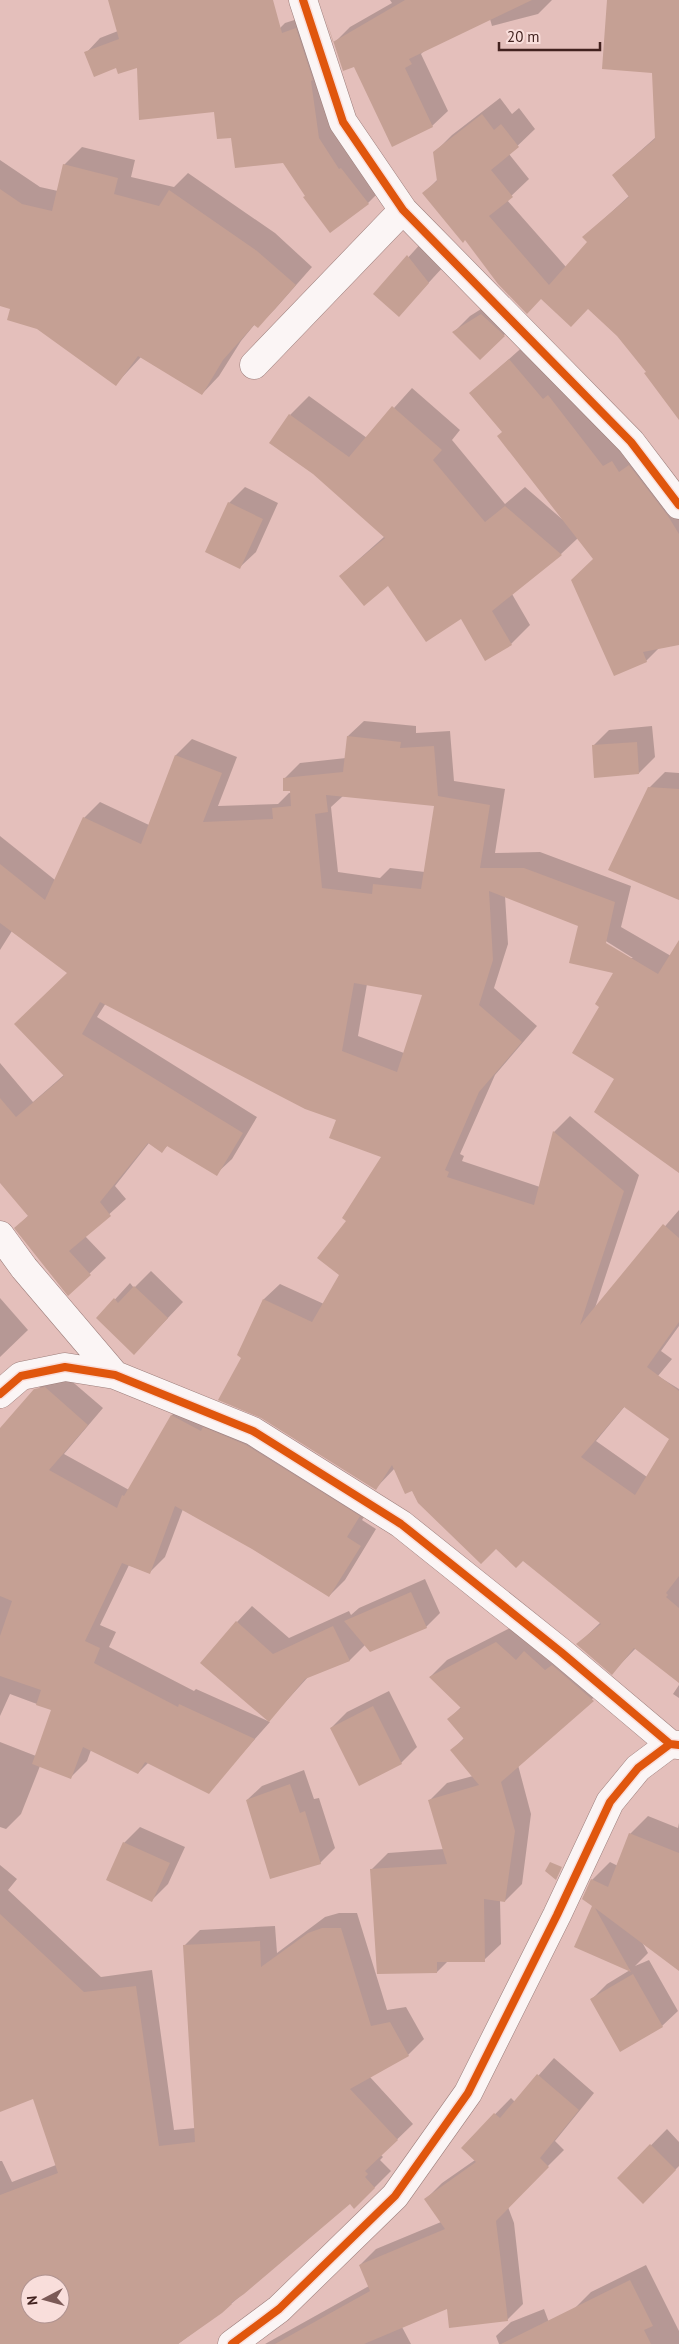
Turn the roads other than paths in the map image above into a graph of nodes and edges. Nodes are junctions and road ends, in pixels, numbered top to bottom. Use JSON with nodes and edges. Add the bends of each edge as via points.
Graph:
{"nodes":[{"id":1,"x":303,"y":0,"type":"edge"},
{"id":2,"x":403,"y":210,"type":"junction"},
{"id":3,"x":254,"y":365,"type":"dead end"},
{"id":4,"x":679,"y":505,"type":"edge"},
{"id":5,"x":0,"y":1235,"type":"edge"},
{"id":6,"x":114,"y":1374,"type":"junction"},
{"id":7,"x":0,"y":1394,"type":"edge"},
{"id":8,"x":674,"y":1744,"type":"edge"},
{"id":9,"x":232,"y":2344,"type":"edge"}],
"edges":[{"from":1,"to":2,"type":"street","via":[[343,122]]},
{"from":2,"to":3,"type":"street"},
{"from":2,"to":4,"type":"street","via":[[631,442]]},
{"from":5,"to":6,"type":"street"},
{"from":6,"to":7,"type":"street","via":[[65,1367],[21,1376]]},
{"from":6,"to":8,"type":"street","via":[[253,1432],[401,1524]]},
{"from":8,"to":9,"type":"street","via":[[638,1768],[610,1802],[468,2093],[396,2196],[279,2308]]}]}
